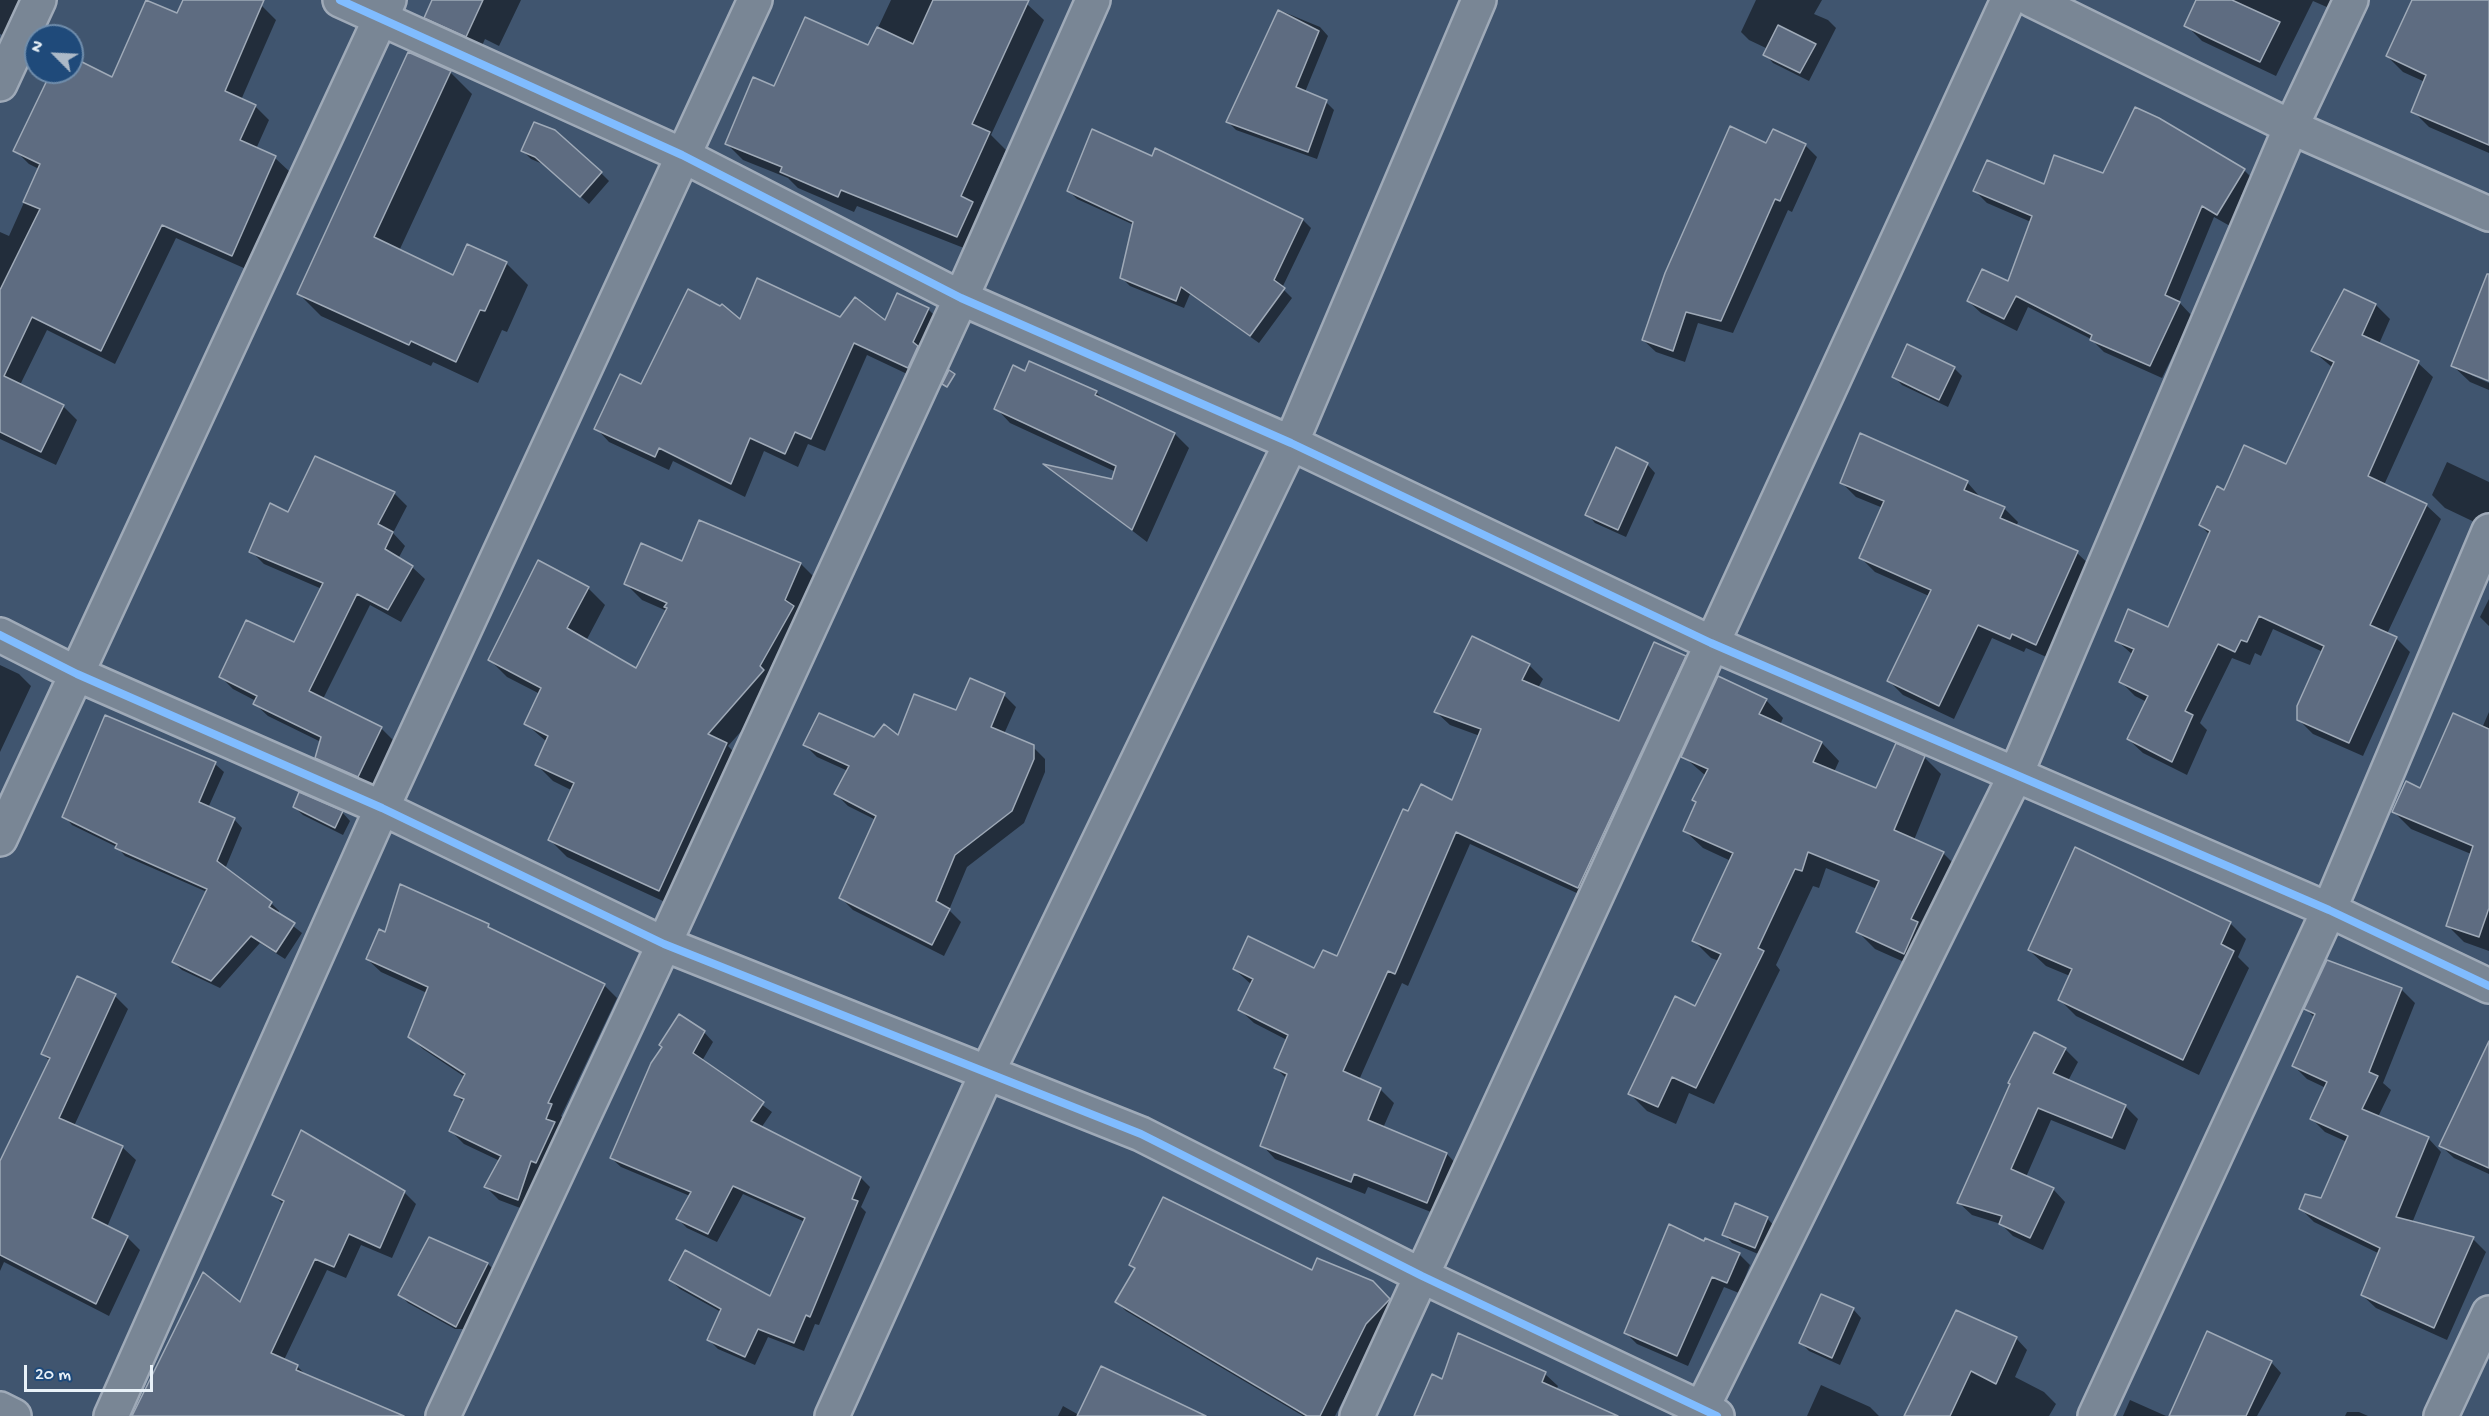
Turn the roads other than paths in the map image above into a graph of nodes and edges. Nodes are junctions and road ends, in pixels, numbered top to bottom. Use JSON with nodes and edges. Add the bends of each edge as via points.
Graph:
{"nodes":[{"id":1,"x":39,"y":0,"type":"edge"},
{"id":2,"x":340,"y":0,"type":"edge"},
{"id":3,"x":755,"y":0,"type":"edge"},
{"id":4,"x":1093,"y":0,"type":"edge"},
{"id":5,"x":1479,"y":0,"type":"edge"},
{"id":6,"x":2008,"y":0,"type":"edge"},
{"id":7,"x":2032,"y":0,"type":"edge"},
{"id":8,"x":2351,"y":0,"type":"edge"},
{"id":9,"x":385,"y":9,"type":"edge"},
{"id":10,"x":0,"y":84,"type":"edge"},
{"id":11,"x":2291,"y":127,"type":"junction"},
{"id":12,"x":682,"y":156,"type":"junction"},
{"id":13,"x":2489,"y":214,"type":"edge"},
{"id":14,"x":961,"y":298,"type":"junction"},
{"id":15,"x":1291,"y":443,"type":"junction"},
{"id":16,"x":2489,"y":531,"type":"edge"},
{"id":17,"x":0,"y":635,"type":"edge"},
{"id":18,"x":1711,"y":642,"type":"junction"},
{"id":19,"x":77,"y":674,"type":"junction"},
{"id":20,"x":2015,"y":776,"type":"junction"},
{"id":21,"x":382,"y":808,"type":"junction"},
{"id":22,"x":0,"y":839,"type":"edge"},
{"id":23,"x":2329,"y":910,"type":"junction"},
{"id":24,"x":664,"y":944,"type":"junction"},
{"id":25,"x":2489,"y":986,"type":"edge"},
{"id":26,"x":987,"y":1073,"type":"junction"},
{"id":27,"x":1422,"y":1276,"type":"junction"},
{"id":28,"x":2489,"y":1313,"type":"edge"},
{"id":29,"x":0,"y":1409,"type":"edge"},
{"id":30,"x":1705,"y":1414,"type":"edge"},
{"id":31,"x":14,"y":1416,"type":"edge"},
{"id":32,"x":111,"y":1416,"type":"edge"},
{"id":33,"x":443,"y":1416,"type":"edge"},
{"id":34,"x":832,"y":1416,"type":"edge"},
{"id":35,"x":1357,"y":1416,"type":"edge"},
{"id":36,"x":2095,"y":1416,"type":"edge"},
{"id":37,"x":2441,"y":1416,"type":"edge"}],
"edges":[{"from":1,"to":10,"type":"street"},
{"from":2,"to":9,"type":"street"},
{"from":3,"to":12,"type":"street"},
{"from":4,"to":14,"type":"street"},
{"from":5,"to":15,"type":"street"},
{"from":6,"to":18,"type":"street"},
{"from":7,"to":11,"type":"street"},
{"from":8,"to":11,"type":"street"},
{"from":9,"to":12,"type":"street"},
{"from":9,"to":19,"type":"street"},
{"from":11,"to":13,"type":"street"},
{"from":11,"to":20,"type":"street"},
{"from":12,"to":14,"type":"street"},
{"from":12,"to":21,"type":"street"},
{"from":14,"to":15,"type":"street"},
{"from":14,"to":24,"type":"street"},
{"from":15,"to":18,"type":"street"},
{"from":15,"to":26,"type":"street"},
{"from":16,"to":23,"type":"street"},
{"from":17,"to":19,"type":"street"},
{"from":18,"to":20,"type":"street"},
{"from":18,"to":27,"type":"street"},
{"from":19,"to":21,"type":"street"},
{"from":19,"to":22,"type":"street"},
{"from":20,"to":23,"type":"street"},
{"from":20,"to":30,"type":"street"},
{"from":21,"to":24,"type":"street"},
{"from":21,"to":32,"type":"street"},
{"from":23,"to":25,"type":"street"},
{"from":23,"to":36,"type":"street"},
{"from":24,"to":26,"type":"street"},
{"from":24,"to":33,"type":"street"},
{"from":26,"to":27,"type":"street","via":[[1141,1134]]},
{"from":26,"to":34,"type":"street"},
{"from":27,"to":30,"type":"street"},
{"from":27,"to":35,"type":"street"},
{"from":28,"to":37,"type":"street"},
{"from":29,"to":31,"type":"street"}]}
